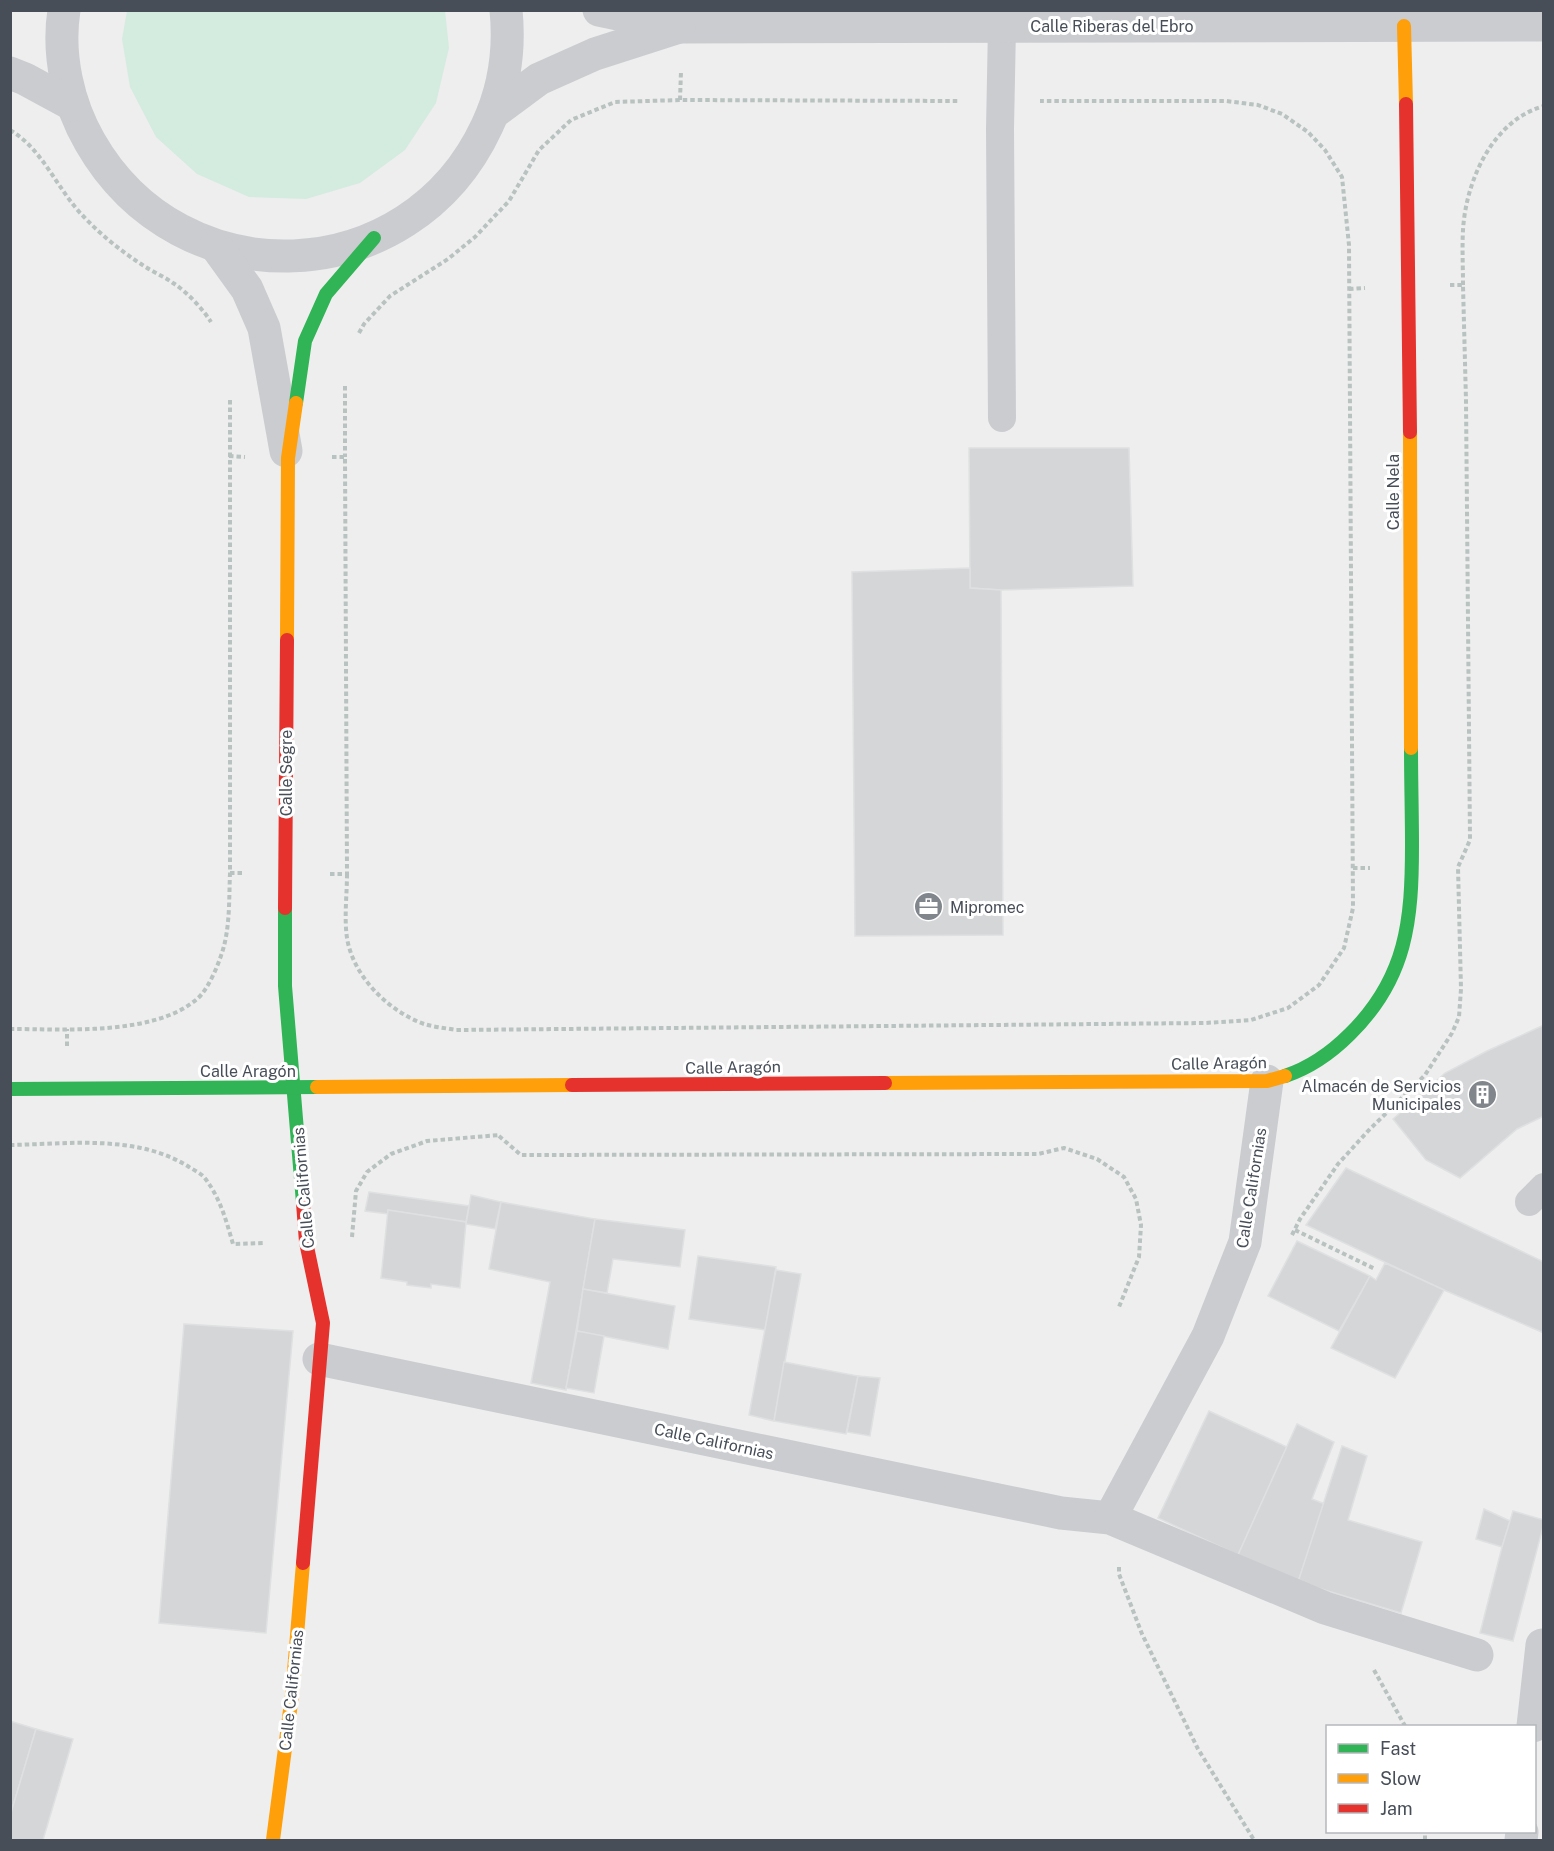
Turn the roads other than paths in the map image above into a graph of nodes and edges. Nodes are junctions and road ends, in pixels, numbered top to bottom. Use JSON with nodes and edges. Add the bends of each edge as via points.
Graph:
{"nodes":[{"id":1,"x":64,"y":10,"type":"edge"},
{"id":2,"x":506,"y":10,"type":"edge"},
{"id":3,"x":598,"y":10,"type":"edge"},
{"id":4,"x":1002,"y":26,"type":"junction"},
{"id":5,"x":1404,"y":26,"type":"junction"},
{"id":6,"x":1544,"y":26,"type":"edge"},
{"id":7,"x":681,"y":27,"type":"junction"},
{"id":8,"x":10,"y":74,"type":"edge"},
{"id":9,"x":73,"y":105,"type":"junction"},
{"id":10,"x":493,"y":113,"type":"junction"},
{"id":11,"x":374,"y":238,"type":"junction"},
{"id":12,"x":216,"y":246,"type":"junction"},
{"id":13,"x":1002,"y":418,"type":"dead end"},
{"id":14,"x":288,"y":458,"type":"junction"},
{"id":15,"x":1401,"y":958,"type":"joint"},
{"id":16,"x":1267,"y":1081,"type":"junction"},
{"id":17,"x":294,"y":1088,"type":"junction"},
{"id":18,"x":10,"y":1089,"type":"edge"},
{"id":19,"x":320,"y":1359,"type":"junction"},
{"id":20,"x":1115,"y":1520,"type":"junction"},
{"id":21,"x":1543,"y":1636,"type":"edge"},
{"id":22,"x":1476,"y":1654,"type":"dead end"},
{"id":23,"x":1533,"y":1725,"type":"edge"},
{"id":24,"x":273,"y":1840,"type":"edge"}],
"edges":[{"from":1,"to":9,"type":"street","via":[[62,46]]},
{"from":2,"to":10,"type":"street","via":[[507,52]]},
{"from":3,"to":7,"type":"street","name":"Calle Riberas del Ebro"},
{"from":4,"to":5,"type":"street","name":"Calle Riberas del Ebro"},
{"from":4,"to":7,"type":"street","name":"Calle Riberas del Ebro"},
{"from":4,"to":13,"type":"lane"},
{"from":5,"to":6,"type":"street","name":"Calle Riberas del Ebro"},
{"from":5,"to":15,"type":"street","name":"Calle Nela","via":[[1412,867],[1408,928]]},
{"from":7,"to":10,"type":"street","name":"Calle Riberas del Ebro","via":[[595,54],[539,78]]},
{"from":8,"to":9,"type":"street"},
{"from":9,"to":12,"type":"street","via":[[99,158],[132,196],[162,221]]},
{"from":10,"to":11,"type":"street","via":[[478,145],[442,191],[406,221]]},
{"from":11,"to":12,"type":"street","via":[[336,250],[296,256],[256,255]]},
{"from":11,"to":14,"type":"street","name":"Calle Segre","via":[[326,294],[305,341]]},
{"from":12,"to":14,"type":"street","name":"Calle Segre","via":[[247,290],[264,328]]},
{"from":14,"to":17,"type":"street","name":"Calle Segre","via":[[285,986]]},
{"from":15,"to":16,"type":"street","name":"Calle Aragón","via":[[1385,992],[1360,1027],[1297,1072]]},
{"from":16,"to":17,"type":"street","name":"Calle Aragón"},
{"from":16,"to":20,"type":"street","name":"Calle Californias","via":[[1245,1242],[1209,1336],[1188,1370]]},
{"from":17,"to":18,"type":"street","name":"Calle Aragón"},
{"from":17,"to":19,"type":"street","name":"Calle Californias","via":[[306,1242],[322,1323]]},
{"from":19,"to":20,"type":"street","name":"Calle Californias","via":[[1061,1514]]},
{"from":19,"to":24,"type":"street","name":"Calle Californias","via":[[292,1695]]},
{"from":20,"to":22,"type":"street","name":"Calle Californias","via":[[1325,1608]]},
{"from":21,"to":23,"type":"street"}]}
